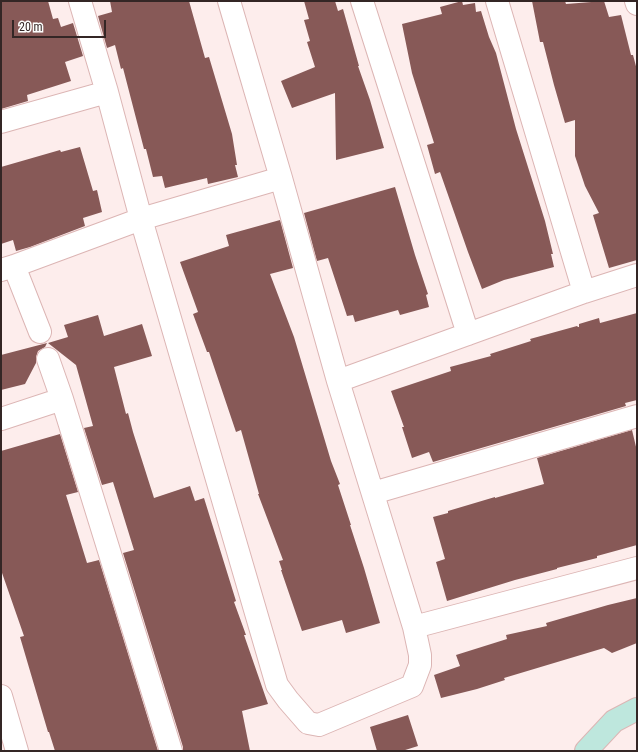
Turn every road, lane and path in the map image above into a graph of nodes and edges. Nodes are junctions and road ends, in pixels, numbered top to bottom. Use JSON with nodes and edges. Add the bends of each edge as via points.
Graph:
{"nodes":[{"id":1,"x":80,"y":1,"type":"edge"},
{"id":2,"x":229,"y":1,"type":"edge"},
{"id":3,"x":362,"y":1,"type":"edge"},
{"id":4,"x":497,"y":1,"type":"edge"},
{"id":5,"x":636,"y":1,"type":"edge"},
{"id":6,"x":637,"y":4,"type":"edge"},
{"id":7,"x":107,"y":92,"type":"junction"},
{"id":8,"x":1,"y":122,"type":"edge"},
{"id":9,"x":281,"y":178,"type":"junction"},
{"id":10,"x":141,"y":219,"type":"junction"},
{"id":11,"x":7,"y":268,"type":"edge"},
{"id":12,"x":637,"y":275,"type":"edge"},
{"id":13,"x":584,"y":292,"type":"junction"},
{"id":14,"x":40,"y":332,"type":"dead end"},
{"id":15,"x":468,"y":334,"type":"junction"},
{"id":16,"x":48,"y":359,"type":"dead end"},
{"id":17,"x":338,"y":381,"type":"junction"},
{"id":18,"x":62,"y":399,"type":"junction"},
{"id":19,"x":637,"y":416,"type":"edge"},
{"id":20,"x":1,"y":419,"type":"edge"},
{"id":21,"x":373,"y":493,"type":"junction"},
{"id":22,"x":637,"y":568,"type":"edge"},
{"id":23,"x":414,"y":627,"type":"junction"},
{"id":24,"x":1,"y":696,"type":"edge"},
{"id":25,"x":637,"y":709,"type":"edge"},
{"id":26,"x":17,"y":751,"type":"edge"},
{"id":27,"x":171,"y":751,"type":"edge"},
{"id":28,"x":586,"y":751,"type":"edge"}],
"edges":[{"from":1,"to":7,"type":"street"},
{"from":2,"to":9,"type":"street"},
{"from":3,"to":15,"type":"street"},
{"from":4,"to":13,"type":"street"},
{"from":5,"to":6,"type":"street"},
{"from":7,"to":8,"type":"street"},
{"from":7,"to":10,"type":"street"},
{"from":9,"to":10,"type":"street"},
{"from":9,"to":17,"type":"street"},
{"from":10,"to":11,"type":"street"},
{"from":10,"to":23,"type":"street","via":[[277,685],[308,723],[320,725],[412,686],[420,665]]},
{"from":11,"to":14,"type":"street"},
{"from":12,"to":13,"type":"street"},
{"from":13,"to":15,"type":"street"},
{"from":15,"to":17,"type":"street"},
{"from":16,"to":18,"type":"street"},
{"from":17,"to":21,"type":"street"},
{"from":18,"to":20,"type":"street"},
{"from":18,"to":27,"type":"street"},
{"from":19,"to":21,"type":"street"},
{"from":21,"to":23,"type":"street"},
{"from":22,"to":23,"type":"street"},
{"from":24,"to":26,"type":"street"},
{"from":25,"to":28,"type":"street","via":[[614,721]]}]}
